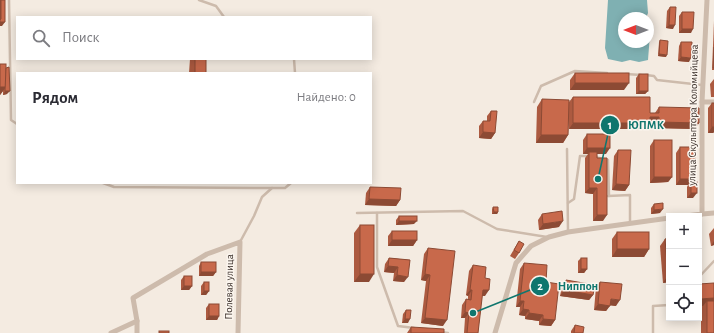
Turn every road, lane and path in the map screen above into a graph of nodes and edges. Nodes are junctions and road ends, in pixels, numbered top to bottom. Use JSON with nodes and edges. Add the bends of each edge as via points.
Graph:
{"nodes":[{"id":1,"x":9,"y":0,"type":"edge"},
{"id":2,"x":199,"y":0,"type":"edge"},
{"id":3,"x":707,"y":0,"type":"edge"},
{"id":4,"x":223,"y":16,"type":"edge"},
{"id":5,"x":294,"y":60,"type":"edge"},
{"id":6,"x":295,"y":72,"type":"edge"},
{"id":7,"x":614,"y":73,"type":"edge"},
{"id":8,"x":622,"y":74,"type":"edge"},
{"id":9,"x":703,"y":86,"type":"junction"},
{"id":10,"x":534,"y":102,"type":"dead end"},
{"id":11,"x":702,"y":102,"type":"junction"},
{"id":12,"x":714,"y":102,"type":"edge"},
{"id":13,"x":16,"y":123,"type":"edge"},
{"id":14,"x":567,"y":149,"type":"dead end"},
{"id":15,"x":106,"y":184,"type":"edge"},
{"id":16,"x":290,"y":184,"type":"edge"},
{"id":17,"x":272,"y":188,"type":"junction"},
{"id":18,"x":604,"y":196,"type":"edge"},
{"id":19,"x":609,"y":196,"type":"junction"},
{"id":20,"x":568,"y":203,"type":"junction"},
{"id":21,"x":357,"y":213,"type":"dead end"},
{"id":22,"x":377,"y":213,"type":"junction"},
{"id":23,"x":702,"y":213,"type":"edge"},
{"id":24,"x":714,"y":213,"type":"edge"},
{"id":25,"x":702,"y":214,"type":"edge"},
{"id":26,"x":666,"y":218,"type":"edge"},
{"id":27,"x":630,"y":223,"type":"junction"},
{"id":28,"x":568,"y":232,"type":"junction"},
{"id":29,"x":549,"y":237,"type":"junction"},
{"id":30,"x":240,"y":242,"type":"junction"},
{"id":31,"x":714,"y":261,"type":"edge"},
{"id":32,"x":702,"y":274,"type":"edge"},
{"id":33,"x":666,"y":305,"type":"edge"},
{"id":34,"x":137,"y":321,"type":"junction"},
{"id":35,"x":420,"y":329,"type":"edge"},
{"id":36,"x":434,"y":331,"type":"edge"},
{"id":37,"x":111,"y":333,"type":"edge"},
{"id":38,"x":137,"y":333,"type":"edge"},
{"id":39,"x":238,"y":333,"type":"edge"},
{"id":40,"x":448,"y":333,"type":"edge"},
{"id":41,"x":495,"y":333,"type":"edge"},
{"id":42,"x":653,"y":333,"type":"edge"}],
"edges":[{"from":1,"to":13,"type":"lane","via":[[11,120]]},
{"from":2,"to":4,"type":"lane","via":[[216,6]]},
{"from":3,"to":9,"type":"street","name":"улица Скульптора Коломийцева"},
{"from":5,"to":6,"type":"lane"},
{"from":7,"to":10,"type":"lane","via":[[575,71],[541,86]]},
{"from":8,"to":9,"type":"lane","via":[[654,76],[657,80]]},
{"from":9,"to":11,"type":"street","name":"улица Скульптора Коломийцева"},
{"from":11,"to":12,"type":"street"},
{"from":11,"to":23,"type":"street","name":"улица Скульптора Коломийцева"},
{"from":14,"to":20,"type":"lane"},
{"from":15,"to":17,"type":"lane","via":[[114,187]]},
{"from":16,"to":17,"type":"lane","via":[[285,188]]},
{"from":17,"to":30,"type":"lane","via":[[262,197]]},
{"from":18,"to":19,"type":"lane"},
{"from":19,"to":20,"type":"lane","via":[[608,160],[580,156],[574,199]]},
{"from":19,"to":27,"type":"lane","via":[[630,195]]},
{"from":20,"to":28,"type":"lane"},
{"from":21,"to":22,"type":"lane"},
{"from":22,"to":29,"type":"lane","via":[[463,211],[497,229]]},
{"from":22,"to":35,"type":"lane","via":[[377,267],[398,326]]},
{"from":24,"to":25,"type":"street"},
{"from":26,"to":27,"type":"street"},
{"from":27,"to":28,"type":"street"},
{"from":28,"to":29,"type":"street"},
{"from":29,"to":41,"type":"street","via":[[531,246],[516,263]]},
{"from":30,"to":34,"type":"street","via":[[208,254],[133,298]]},
{"from":30,"to":39,"type":"street","name":"Полевая улица"},
{"from":31,"to":32,"type":"lane"},
{"from":33,"to":42,"type":"lane","via":[[653,306]]},
{"from":34,"to":37,"type":"street"},
{"from":34,"to":38,"type":"street"},
{"from":36,"to":40,"type":"lane"}]}
